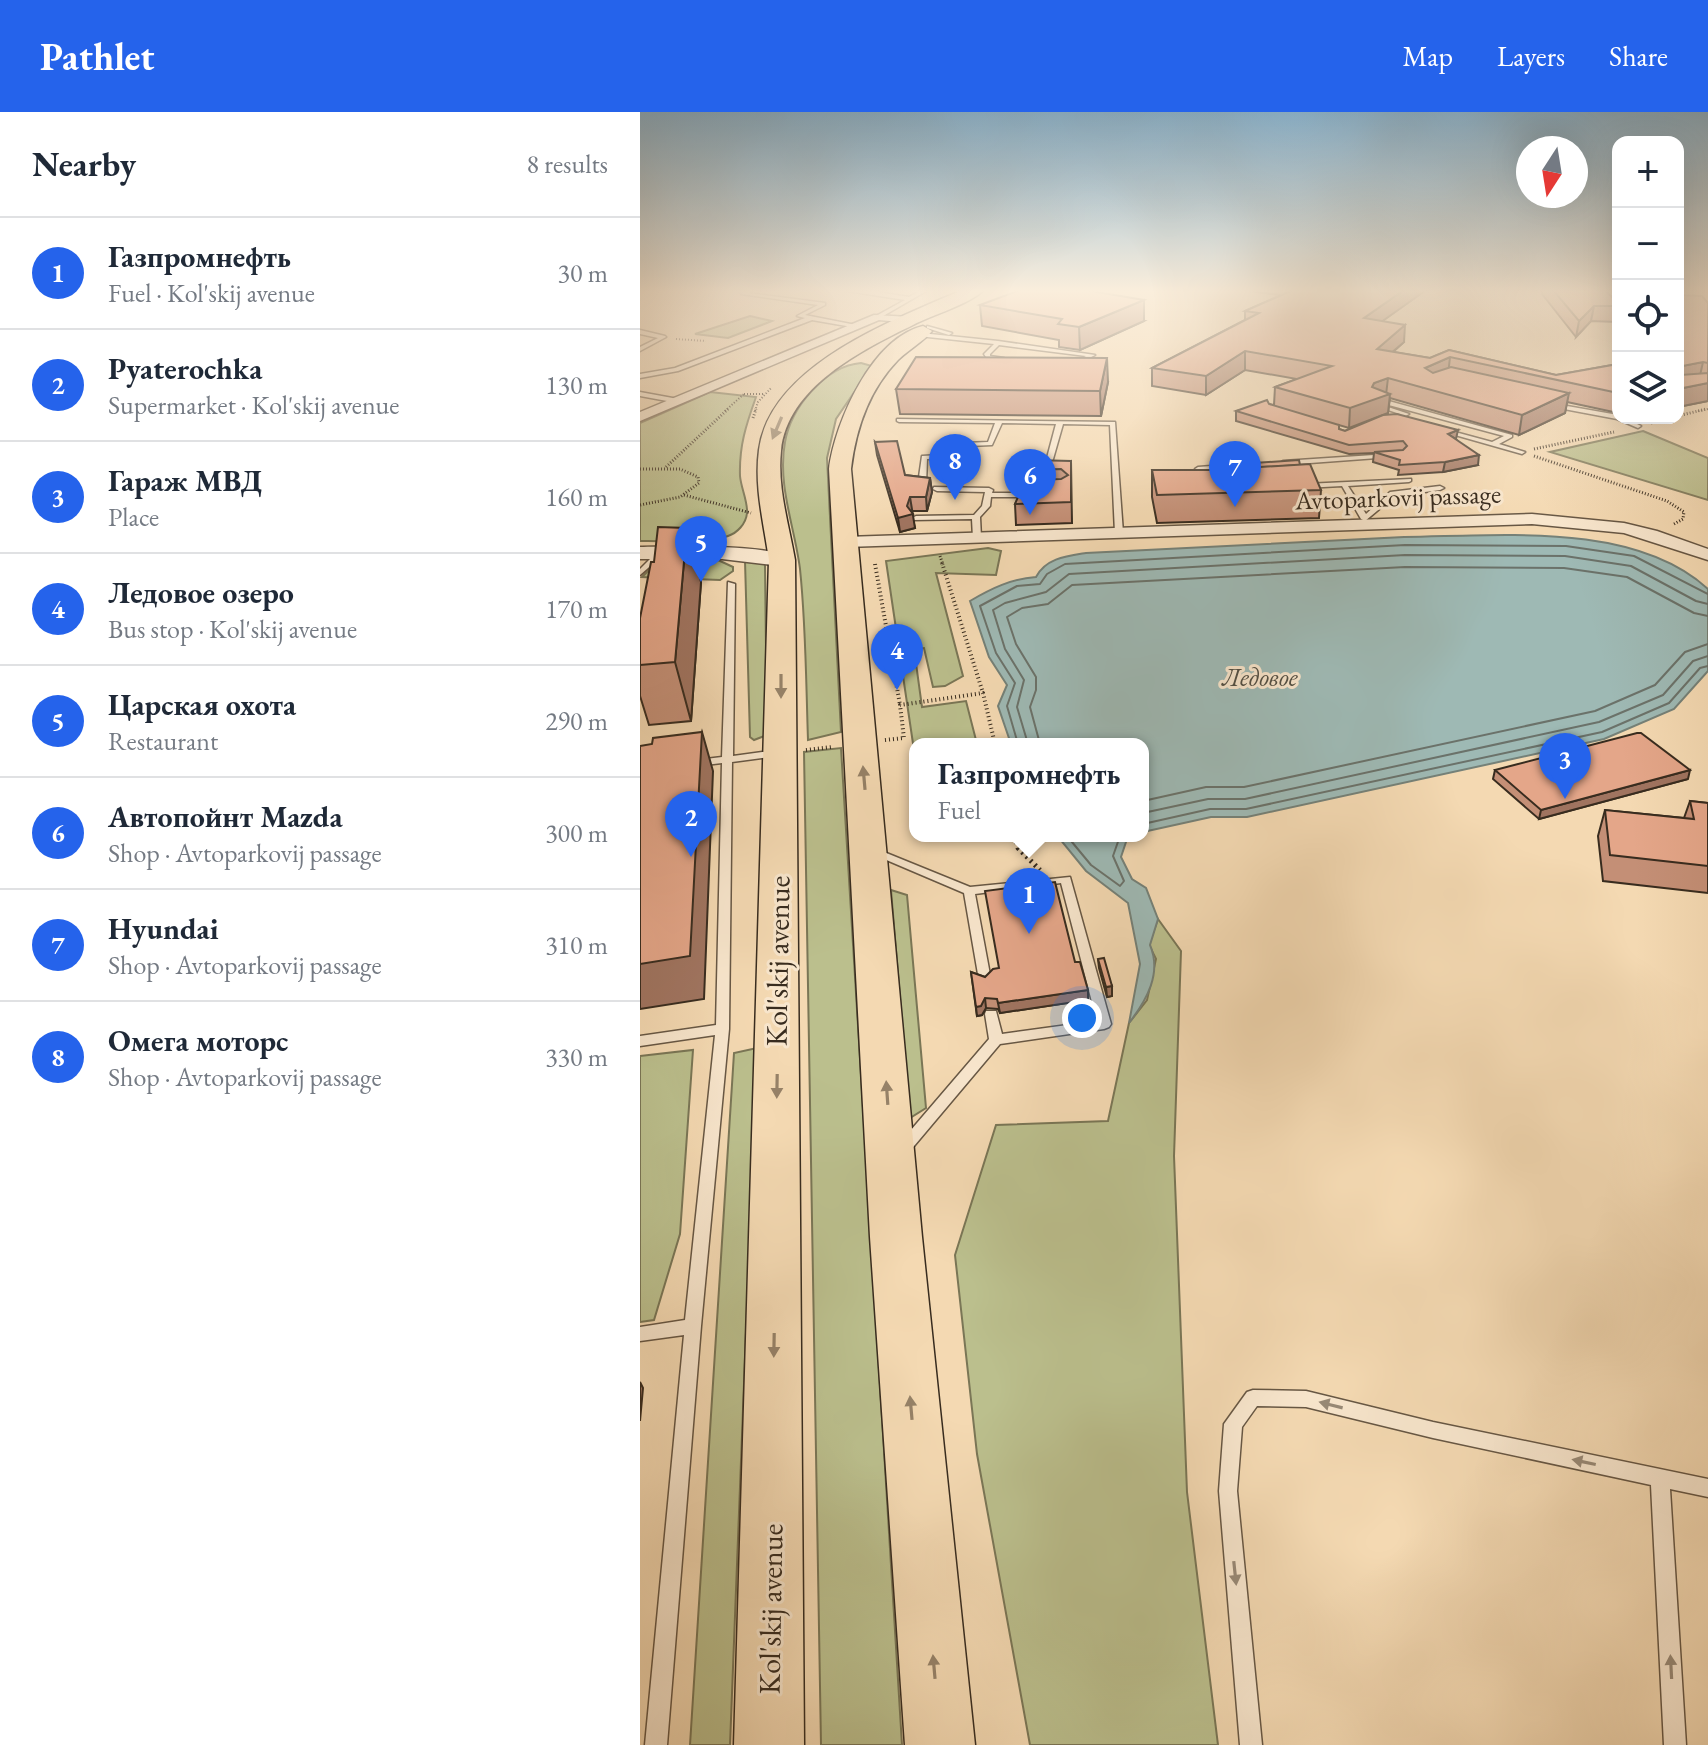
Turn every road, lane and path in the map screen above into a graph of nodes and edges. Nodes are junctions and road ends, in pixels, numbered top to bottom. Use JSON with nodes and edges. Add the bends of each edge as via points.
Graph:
{"nodes":[{"id":1,"x":686,"y":366,"type":"edge"},
{"id":2,"x":794,"y":366,"type":"edge"},
{"id":3,"x":845,"y":366,"type":"edge"},
{"id":4,"x":876,"y":366,"type":"edge"},
{"id":5,"x":640,"y":376,"type":"edge"},
{"id":6,"x":640,"y":394,"type":"edge"},
{"id":7,"x":764,"y":394,"type":"dead end"},
{"id":8,"x":678,"y":401,"type":"junction"},
{"id":9,"x":1539,"y":403,"type":"edge"},
{"id":10,"x":1708,"y":409,"type":"edge"},
{"id":11,"x":1684,"y":415,"type":"edge"},
{"id":12,"x":640,"y":417,"type":"edge"},
{"id":13,"x":1612,"y":417,"type":"edge"},
{"id":14,"x":1396,"y":418,"type":"junction"},
{"id":15,"x":1380,"y":419,"type":"edge"},
{"id":16,"x":899,"y":420,"type":"dead end"},
{"id":17,"x":999,"y":422,"type":"junction"},
{"id":18,"x":1060,"y":422,"type":"junction"},
{"id":19,"x":1410,"y":422,"type":"edge"},
{"id":20,"x":1633,"y":424,"type":"edge"},
{"id":21,"x":1646,"y":424,"type":"edge"},
{"id":22,"x":1638,"y":426,"type":"junction"},
{"id":23,"x":1437,"y":429,"type":"edge"},
{"id":24,"x":1493,"y":444,"type":"junction"},
{"id":25,"x":1522,"y":452,"type":"junction"},
{"id":26,"x":1400,"y":455,"type":"edge"},
{"id":27,"x":961,"y":456,"type":"junction"},
{"id":28,"x":1276,"y":464,"type":"edge"},
{"id":29,"x":666,"y":467,"type":"junction"},
{"id":30,"x":1229,"y":467,"type":"edge"},
{"id":31,"x":640,"y":469,"type":"edge"},
{"id":32,"x":1045,"y":476,"type":"edge"},
{"id":33,"x":1409,"y":480,"type":"dead end"},
{"id":34,"x":958,"y":483,"type":"dead end"},
{"id":35,"x":922,"y":484,"type":"edge"},
{"id":36,"x":1344,"y":484,"type":"junction"},
{"id":37,"x":1299,"y":487,"type":"edge"},
{"id":38,"x":1440,"y":488,"type":"dead end"},
{"id":39,"x":937,"y":489,"type":"dead end"},
{"id":40,"x":1210,"y":492,"type":"edge"},
{"id":41,"x":1047,"y":494,"type":"edge"},
{"id":42,"x":988,"y":495,"type":"junction"},
{"id":43,"x":640,"y":505,"type":"edge"},
{"id":44,"x":976,"y":517,"type":"junction"},
{"id":45,"x":916,"y":518,"type":"edge"},
{"id":46,"x":1366,"y":522,"type":"junction"},
{"id":47,"x":1119,"y":533,"type":"junction"},
{"id":48,"x":1651,"y":534,"type":"junction"},
{"id":49,"x":977,"y":538,"type":"junction"},
{"id":50,"x":780,"y":543,"type":"junction"},
{"id":51,"x":862,"y":549,"type":"junction"},
{"id":52,"x":938,"y":549,"type":"dead end"},
{"id":53,"x":722,"y":553,"type":"junction"},
{"id":54,"x":650,"y":554,"type":"edge"},
{"id":55,"x":1708,"y":555,"type":"edge"},
{"id":56,"x":640,"y":573,"type":"edge"},
{"id":57,"x":731,"y":584,"type":"dead end"},
{"id":58,"x":983,"y":693,"type":"junction"},
{"id":59,"x":900,"y":705,"type":"junction"},
{"id":60,"x":994,"y":738,"type":"edge"},
{"id":61,"x":861,"y":743,"type":"junction"},
{"id":62,"x":781,"y":752,"type":"junction"},
{"id":63,"x":729,"y":757,"type":"junction"},
{"id":64,"x":685,"y":765,"type":"edge"},
{"id":65,"x":1016,"y":842,"type":"edge"},
{"id":66,"x":870,"y":849,"type":"junction"},
{"id":67,"x":1051,"y":881,"type":"junction"},
{"id":68,"x":969,"y":891,"type":"junction"},
{"id":69,"x":985,"y":980,"type":"edge"},
{"id":70,"x":991,"y":1014,"type":"dead end"},
{"id":71,"x":722,"y":1029,"type":"junction"},
{"id":72,"x":996,"y":1040,"type":"junction"},
{"id":73,"x":640,"y":1041,"type":"edge"},
{"id":74,"x":892,"y":1162,"type":"junction"},
{"id":75,"x":693,"y":1326,"type":"junction"},
{"id":76,"x":640,"y":1334,"type":"edge"},
{"id":77,"x":1660,"y":1478,"type":"junction"},
{"id":78,"x":1708,"y":1488,"type":"edge"},
{"id":79,"x":656,"y":1745,"type":"edge"},
{"id":80,"x":769,"y":1745,"type":"edge"},
{"id":81,"x":940,"y":1745,"type":"edge"},
{"id":82,"x":1251,"y":1745,"type":"edge"},
{"id":83,"x":1675,"y":1745,"type":"edge"}],
"edges":[{"from":1,"to":5,"type":"lane"},
{"from":2,"to":8,"type":"street"},
{"from":3,"to":50,"type":"main road","name":"Kol'skij avenue","one_way":true,"via":[[788,402],[772,438],[770,480]]},
{"from":4,"to":51,"type":"main road","name":"Kol'skij avenue","via":[[841,441]]},
{"from":6,"to":8,"type":"lane"},
{"from":7,"to":29,"type":"path","via":[[744,394]]},
{"from":8,"to":12,"type":"street"},
{"from":9,"to":13,"type":"lane"},
{"from":10,"to":11,"type":"path"},
{"from":14,"to":15,"type":"lane"},
{"from":14,"to":19,"type":"lane"},
{"from":14,"to":24,"type":"lane","via":[[1406,414],[1376,405],[1385,402],[1510,436]]},
{"from":16,"to":17,"type":"lane"},
{"from":17,"to":18,"type":"lane"},
{"from":17,"to":27,"type":"lane","via":[[990,444],[967,444]]},
{"from":18,"to":32,"type":"lane"},
{"from":18,"to":47,"type":"lane","via":[[1113,423]]},
{"from":20,"to":22,"type":"lane"},
{"from":21,"to":22,"type":"path"},
{"from":22,"to":25,"type":"path"},
{"from":23,"to":24,"type":"lane"},
{"from":24,"to":25,"type":"lane"},
{"from":25,"to":48,"type":"path","via":[[1644,490],[1684,512],[1683,519]]},
{"from":26,"to":28,"type":"lane"},
{"from":27,"to":34,"type":"lane"},
{"from":27,"to":35,"type":"lane","via":[[924,457]]},
{"from":29,"to":31,"type":"path"},
{"from":29,"to":43,"type":"path","via":[[689,471],[699,483],[680,497]]},
{"from":30,"to":40,"type":"lane","via":[[1198,469]]},
{"from":33,"to":36,"type":"lane"},
{"from":36,"to":37,"type":"lane"},
{"from":36,"to":46,"type":"lane"},
{"from":38,"to":46,"type":"lane","via":[[1393,494]]},
{"from":39,"to":42,"type":"lane","via":[[989,490]]},
{"from":41,"to":42,"type":"lane"},
{"from":42,"to":44,"type":"lane"},
{"from":44,"to":45,"type":"lane"},
{"from":44,"to":49,"type":"lane"},
{"from":46,"to":47,"type":"street","name":"Avtoparkovij passage"},
{"from":46,"to":48,"type":"street","name":"Avtoparkovij passage","via":[[1532,519]]},
{"from":47,"to":49,"type":"street","name":"Avtoparkovij passage"},
{"from":48,"to":55,"type":"street","name":"Avtoparkovij passage"},
{"from":49,"to":51,"type":"street","name":"Avtoparkovij passage"},
{"from":50,"to":53,"type":"street"},
{"from":50,"to":53,"type":"street","via":[[753,542]]},
{"from":50,"to":62,"type":"main road","name":"Kol'skij avenue","one_way":true},
{"from":51,"to":59,"type":"path","via":[[875,562]]},
{"from":51,"to":61,"type":"main road","name":"Kol'skij avenue"},
{"from":52,"to":58,"type":"path"},
{"from":53,"to":54,"type":"street"},
{"from":54,"to":56,"type":"lane"},
{"from":57,"to":63,"type":"lane"},
{"from":58,"to":59,"type":"path"},
{"from":58,"to":60,"type":"path"},
{"from":59,"to":61,"type":"path","via":[[904,738]]},
{"from":61,"to":62,"type":"path"},
{"from":66,"to":61,"type":"main road","name":"Kol'skij avenue","one_way":true},
{"from":62,"to":63,"type":"lane"},
{"from":62,"to":80,"type":"main road","name":"Kol'skij avenue","one_way":true},
{"from":63,"to":64,"type":"lane"},
{"from":63,"to":71,"type":"lane"},
{"from":65,"to":67,"type":"path"},
{"from":66,"to":68,"type":"lane"},
{"from":74,"to":66,"type":"main road","name":"Kol'skij avenue","one_way":true},
{"from":67,"to":68,"type":"lane"},
{"from":67,"to":72,"type":"lane","via":[[1066,879],[1104,1024]]},
{"from":68,"to":69,"type":"lane"},
{"from":70,"to":72,"type":"lane"},
{"from":71,"to":73,"type":"lane"},
{"from":71,"to":75,"type":"lane"},
{"from":72,"to":74,"type":"lane"},
{"from":81,"to":74,"type":"main road","name":"Kol'skij avenue","one_way":true},
{"from":75,"to":76,"type":"lane"},
{"from":75,"to":79,"type":"lane"},
{"from":77,"to":78,"type":"lane"},
{"from":77,"to":82,"type":"lane","one_way":true,"via":[[1306,1399],[1253,1398],[1233,1424],[1228,1491]]},
{"from":83,"to":77,"type":"lane","one_way":true}]}
